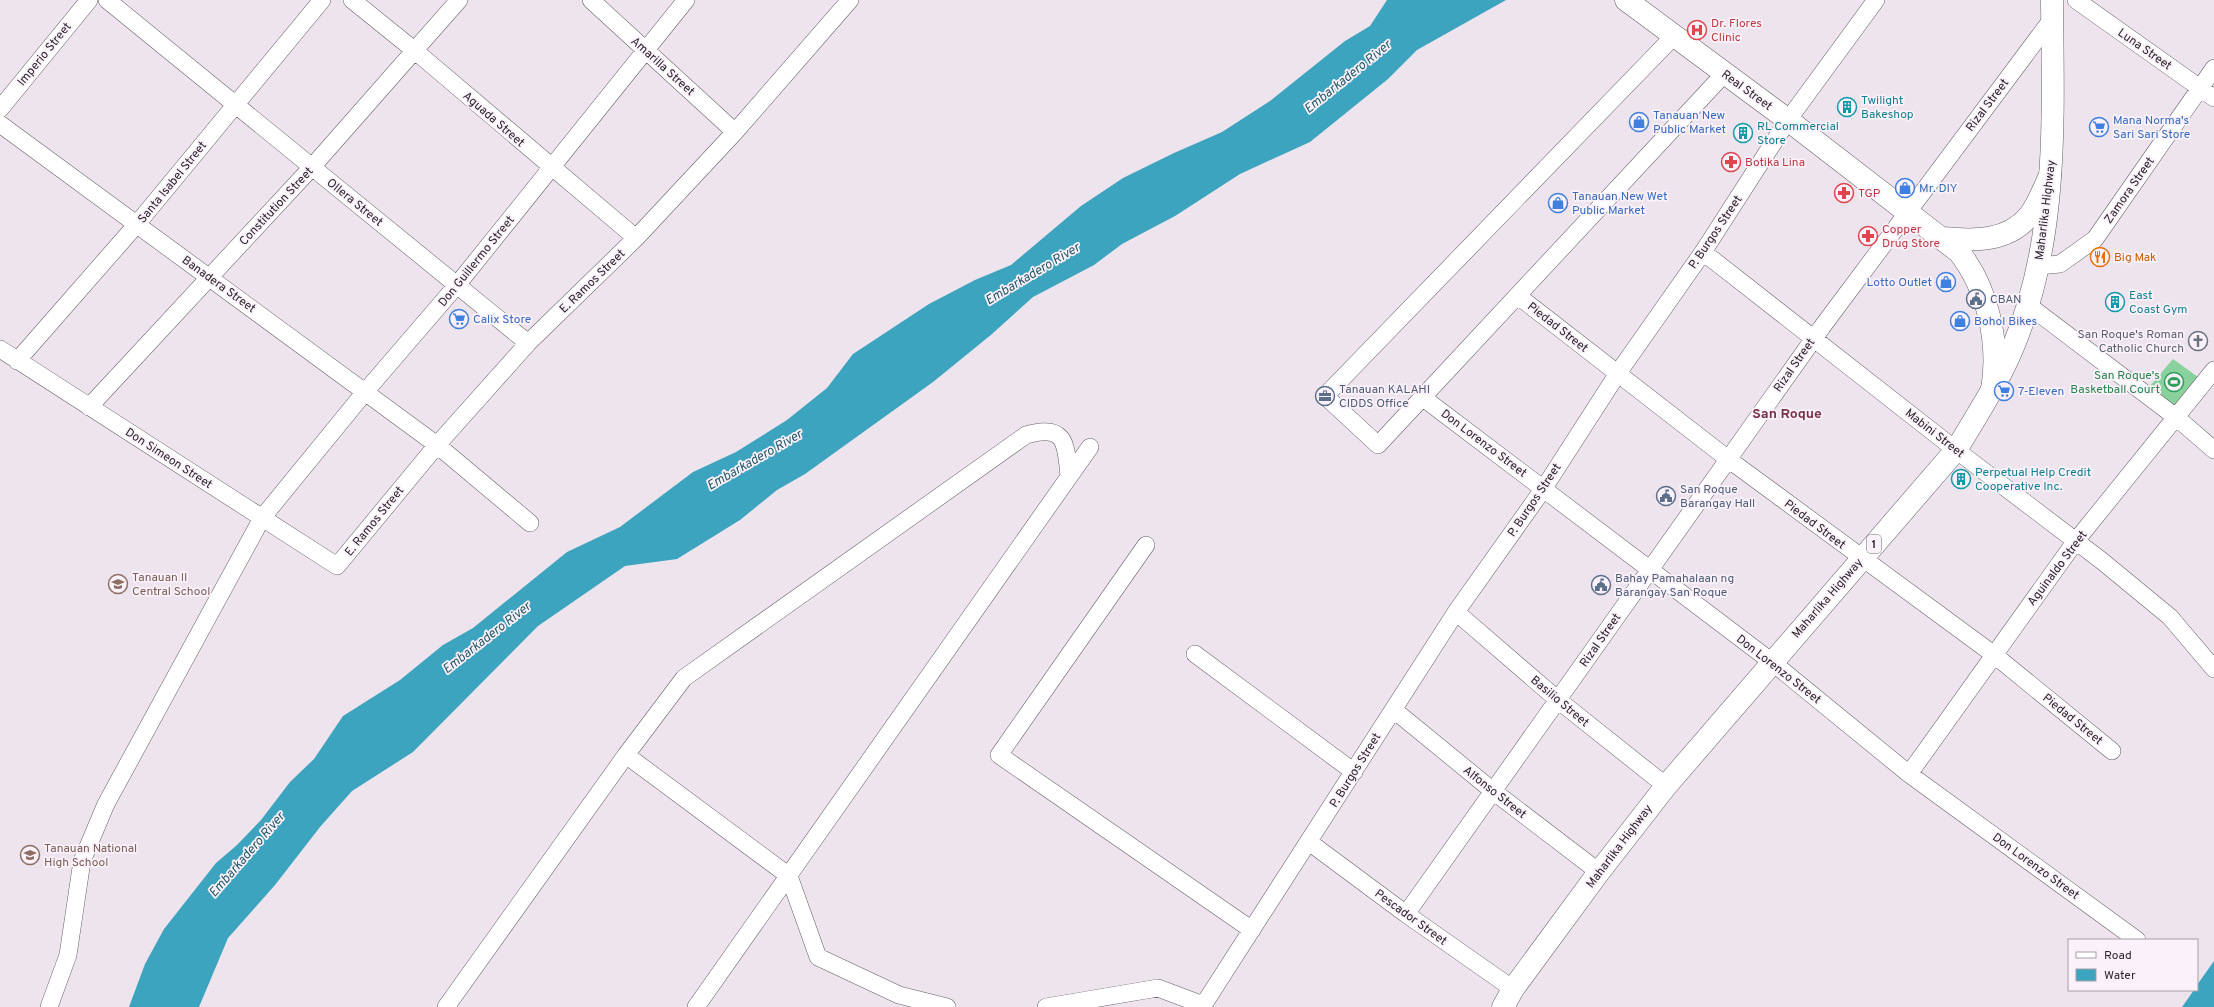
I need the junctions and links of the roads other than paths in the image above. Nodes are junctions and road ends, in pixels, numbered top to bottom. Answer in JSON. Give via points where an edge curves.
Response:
{"nodes":[{"id":1,"x":89,"y":0,"type":"edge"},
{"id":2,"x":107,"y":0,"type":"edge"},
{"id":3,"x":322,"y":0,"type":"edge"},
{"id":4,"x":352,"y":0,"type":"edge"},
{"id":5,"x":459,"y":0,"type":"edge"},
{"id":6,"x":590,"y":0,"type":"edge"},
{"id":7,"x":686,"y":0,"type":"edge"},
{"id":8,"x":850,"y":0,"type":"edge"},
{"id":9,"x":1626,"y":0,"type":"edge"},
{"id":10,"x":1876,"y":0,"type":"edge"},
{"id":11,"x":2076,"y":0,"type":"edge"},
{"id":12,"x":2052,"y":9,"type":"edge"},
{"id":13,"x":1675,"y":35,"type":"junction"},
{"id":14,"x":414,"y":50,"type":"junction"},
{"id":15,"x":647,"y":50,"type":"junction"},
{"id":16,"x":2214,"y":68,"type":"edge"},
{"id":17,"x":1724,"y":74,"type":"junction"},
{"id":18,"x":2200,"y":88,"type":"junction"},
{"id":19,"x":2214,"y":98,"type":"edge"},
{"id":20,"x":234,"y":105,"type":"junction"},
{"id":21,"x":0,"y":108,"type":"edge"},
{"id":22,"x":1788,"y":120,"type":"junction"},
{"id":23,"x":0,"y":124,"type":"edge"},
{"id":24,"x":735,"y":132,"type":"junction"},
{"id":25,"x":312,"y":167,"type":"junction"},
{"id":26,"x":552,"y":168,"type":"junction"},
{"id":27,"x":2052,"y":173,"type":"junction"},
{"id":28,"x":1907,"y":211,"type":"junction"},
{"id":29,"x":137,"y":224,"type":"junction"},
{"id":30,"x":636,"y":238,"type":"junction"},
{"id":31,"x":1943,"y":238,"type":"junction"},
{"id":32,"x":1703,"y":252,"type":"junction"},
{"id":33,"x":2038,"y":266,"type":"junction"},
{"id":34,"x":210,"y":277,"type":"junction"},
{"id":35,"x":457,"y":285,"type":"junction"},
{"id":36,"x":1518,"y":296,"type":"junction"},
{"id":37,"x":2028,"y":305,"type":"junction"},
{"id":38,"x":1814,"y":338,"type":"junction"},
{"id":39,"x":528,"y":343,"type":"junction"},
{"id":40,"x":0,"y":349,"type":"edge"},
{"id":41,"x":17,"y":361,"type":"junction"},
{"id":42,"x":2214,"y":370,"type":"edge"},
{"id":43,"x":1618,"y":373,"type":"junction"},
{"id":44,"x":1992,"y":390,"type":"junction"},
{"id":45,"x":365,"y":392,"type":"junction"},
{"id":46,"x":1422,"y":396,"type":"junction"},
{"id":47,"x":89,"y":407,"type":"junction"},
{"id":48,"x":2176,"y":418,"type":"junction"},
{"id":49,"x":437,"y":445,"type":"junction"},
{"id":50,"x":1090,"y":447,"type":"dead end"},
{"id":51,"x":1956,"y":450,"type":"junction"},
{"id":52,"x":2214,"y":450,"type":"edge"},
{"id":53,"x":1728,"y":459,"type":"junction"},
{"id":54,"x":1069,"y":477,"type":"junction"},
{"id":55,"x":1544,"y":488,"type":"junction"},
{"id":56,"x":262,"y":518,"type":"junction"},
{"id":57,"x":530,"y":523,"type":"dead end"},
{"id":58,"x":2075,"y":542,"type":"junction"},
{"id":59,"x":1146,"y":545,"type":"dead end"},
{"id":60,"x":1862,"y":558,"type":"junction"},
{"id":61,"x":337,"y":566,"type":"joint"},
{"id":62,"x":1650,"y":570,"type":"junction"},
{"id":63,"x":1456,"y":612,"type":"junction"},
{"id":64,"x":1195,"y":654,"type":"dead end"},
{"id":65,"x":1993,"y":654,"type":"junction"},
{"id":66,"x":1772,"y":662,"type":"junction"},
{"id":67,"x":2214,"y":669,"type":"edge"},
{"id":68,"x":1558,"y":700,"type":"junction"},
{"id":69,"x":1394,"y":710,"type":"junction"},
{"id":70,"x":2112,"y":751,"type":"dead end"},
{"id":71,"x":626,"y":755,"type":"junction"},
{"id":72,"x":1354,"y":772,"type":"junction"},
{"id":73,"x":1909,"y":774,"type":"junction"},
{"id":74,"x":1666,"y":786,"type":"junction"},
{"id":75,"x":1493,"y":791,"type":"junction"},
{"id":76,"x":1310,"y":842,"type":"junction"},
{"id":77,"x":1599,"y":872,"type":"junction"},
{"id":78,"x":788,"y":876,"type":"junction"},
{"id":79,"x":1406,"y":914,"type":"junction"},
{"id":80,"x":1252,"y":930,"type":"junction"},
{"id":81,"x":2136,"y":939,"type":"edge"},
{"id":82,"x":1508,"y":998,"type":"edge"},
{"id":83,"x":1203,"y":1006,"type":"edge"},
{"id":84,"x":48,"y":1007,"type":"edge"},
{"id":85,"x":446,"y":1007,"type":"edge"},
{"id":86,"x":696,"y":1007,"type":"edge"},
{"id":87,"x":946,"y":1007,"type":"edge"},
{"id":88,"x":1046,"y":1007,"type":"edge"}],
"edges":[{"from":1,"to":21,"type":"street","name":"Imperio Street"},
{"from":2,"to":20,"type":"street","name":"Ollera Street"},
{"from":3,"to":20,"type":"street","name":"Santa Isabel Street"},
{"from":4,"to":14,"type":"street","name":"Aguada Street"},
{"from":5,"to":14,"type":"street","name":"Constitution Street"},
{"from":6,"to":15,"type":"street","name":"Amarilla Street"},
{"from":7,"to":15,"type":"street","name":"Don Guillermo Street"},
{"from":8,"to":24,"type":"street","name":"E. Ramos Street"},
{"from":9,"to":13,"type":"main road","name":"Real Street"},
{"from":10,"to":22,"type":"street","name":"P. Burgos Street"},
{"from":11,"to":18,"type":"street","name":"Luna Street"},
{"from":12,"to":27,"type":"main road","name":"Maharlika Highway","number":"1"},
{"from":12,"to":28,"type":"street","name":"Rizal Street"},
{"from":13,"to":17,"type":"main road","name":"Real Street"},
{"from":13,"to":46,"type":"street","via":[[1325,396],[1378,445]]},
{"from":14,"to":25,"type":"street","name":"Constitution Street"},
{"from":14,"to":26,"type":"street","name":"Aguada Street"},
{"from":15,"to":24,"type":"street","name":"Amarilla Street"},
{"from":15,"to":26,"type":"street","name":"Don Guillermo Street"},
{"from":16,"to":18,"type":"street","name":"Zamora Street"},
{"from":17,"to":22,"type":"main road","name":"Real Street"},
{"from":17,"to":36,"type":"street"},
{"from":18,"to":19,"type":"street","name":"Luna Street"},
{"from":18,"to":33,"type":"street","name":"Zamora Street","via":[[2095,239],[2060,264]]},
{"from":20,"to":25,"type":"street","name":"Ollera Street"},
{"from":20,"to":29,"type":"street","name":"Santa Isabel Street"},
{"from":22,"to":28,"type":"main road","name":"Real Street"},
{"from":22,"to":32,"type":"street","name":"P. Burgos Street"},
{"from":23,"to":29,"type":"street","name":"Banadera Street"},
{"from":24,"to":30,"type":"street","name":"E. Ramos Street"},
{"from":25,"to":34,"type":"street","name":"Constitution Street"},
{"from":25,"to":35,"type":"street","name":"Ollera Street"},
{"from":26,"to":30,"type":"street","name":"Aguada Street"},
{"from":26,"to":35,"type":"street","name":"Don Guillermo Street"},
{"from":27,"to":31,"type":"main road","via":[[2029,216],[2010,230],[1990,238]]},
{"from":27,"to":33,"type":"main road","name":"Maharlika Highway","number":"1"},
{"from":28,"to":31,"type":"main road","name":"Real Street"},
{"from":28,"to":38,"type":"street","name":"Rizal Street"},
{"from":29,"to":34,"type":"street","name":"Banadera Street"},
{"from":29,"to":41,"type":"street","name":"Santa Isabel Street"},
{"from":30,"to":39,"type":"street","name":"E. Ramos Street"},
{"from":31,"to":44,"type":"main road","name":"Real Street","via":[[1959,252],[1979,284],[1987,310],[1994,355]]},
{"from":32,"to":38,"type":"street","name":"Mabini Street"},
{"from":32,"to":43,"type":"street","name":"P. Burgos Street"},
{"from":33,"to":37,"type":"main road","name":"Maharlika Highway","number":"1"},
{"from":34,"to":45,"type":"street","name":"Banadera Street"},
{"from":34,"to":47,"type":"street","name":"Constitution Street"},
{"from":35,"to":39,"type":"street","name":"Ollera Street"},
{"from":35,"to":45,"type":"street","name":"Don Guillermo Street"},
{"from":36,"to":43,"type":"street","name":"Piedad Street"},
{"from":36,"to":46,"type":"street"},
{"from":37,"to":44,"type":"main road","name":"Maharlika Highway","number":"1","via":[[2014,347]]},
{"from":37,"to":48,"type":"street"},
{"from":38,"to":51,"type":"street","name":"Mabini Street"},
{"from":38,"to":53,"type":"street","name":"Rizal Street"},
{"from":39,"to":49,"type":"street","name":"E. Ramos Street"},
{"from":40,"to":41,"type":"street","name":"Don Simeon Street"},
{"from":41,"to":47,"type":"street","name":"Don Simeon Street"},
{"from":42,"to":48,"type":"street","name":"Aguinaldo Street"},
{"from":43,"to":53,"type":"street","name":"Piedad Street"},
{"from":43,"to":55,"type":"street","name":"P. Burgos Street"},
{"from":44,"to":51,"type":"main road","name":"Maharlika Highway","number":"1"},
{"from":45,"to":49,"type":"street","name":"Banadera Street"},
{"from":45,"to":56,"type":"street","name":"Don Guillermo Street"},
{"from":46,"to":55,"type":"street","name":"Don Lorenzo Street"},
{"from":47,"to":56,"type":"street","name":"Don Simeon Street"},
{"from":48,"to":52,"type":"street"},
{"from":48,"to":58,"type":"street","name":"Aguinaldo Street"},
{"from":49,"to":57,"type":"street","name":"Banadera Street"},
{"from":49,"to":61,"type":"street","name":"E. Ramos Street"},
{"from":50,"to":54,"type":"street"},
{"from":51,"to":58,"type":"street","name":"Mabini Street"},
{"from":51,"to":60,"type":"main road","name":"Maharlika Highway","number":"1"},
{"from":53,"to":60,"type":"street","name":"Piedad Street"},
{"from":53,"to":62,"type":"street","name":"Rizal Street"},
{"from":54,"to":71,"type":"street","via":[[1066,445],[1058,435],[1042,430],[1026,435],[684,678]]},
{"from":54,"to":78,"type":"street"},
{"from":55,"to":62,"type":"street","name":"Don Lorenzo Street"},
{"from":55,"to":63,"type":"street","name":"P. Burgos Street"},
{"from":56,"to":61,"type":"street","name":"Don Simeon Street"},
{"from":56,"to":84,"type":"street","name":"Don Guillermo Street","via":[[106,804],[82,861],[68,955]]},
{"from":58,"to":65,"type":"street","name":"Aguinaldo Street"},
{"from":58,"to":67,"type":"street","name":"Mabini Street","via":[[2170,617]]},
{"from":59,"to":80,"type":"street","via":[[999,755]]},
{"from":60,"to":65,"type":"street","name":"Piedad Street"},
{"from":60,"to":66,"type":"main road","name":"Maharlika Highway","number":"1"},
{"from":62,"to":66,"type":"street","name":"Don Lorenzo Street"},
{"from":62,"to":68,"type":"street","name":"Rizal Street"},
{"from":63,"to":68,"type":"street","name":"Basilio Street"},
{"from":63,"to":69,"type":"street","name":"P. Burgos Street"},
{"from":64,"to":72,"type":"street"},
{"from":65,"to":70,"type":"street","name":"Piedad Street"},
{"from":65,"to":73,"type":"street","name":"Aguinaldo Street"},
{"from":66,"to":73,"type":"street","name":"Don Lorenzo Street"},
{"from":66,"to":74,"type":"main road","name":"Maharlika Highway","number":"1"},
{"from":68,"to":74,"type":"street","name":"Basilio Street"},
{"from":68,"to":75,"type":"street","name":"Rizal Street"},
{"from":69,"to":72,"type":"street","name":"P. Burgos Street"},
{"from":69,"to":75,"type":"street","name":"Alfonso Street"},
{"from":71,"to":78,"type":"street"},
{"from":71,"to":85,"type":"street"},
{"from":72,"to":76,"type":"street","name":"P. Burgos Street"},
{"from":73,"to":81,"type":"street","name":"Don Lorenzo Street"},
{"from":74,"to":77,"type":"main road","name":"Maharlika Highway","number":"1"},
{"from":75,"to":77,"type":"street","name":"Alfonso Street"},
{"from":75,"to":79,"type":"street","name":"Rizal Street"},
{"from":76,"to":79,"type":"street","name":"Pescador Street"},
{"from":76,"to":80,"type":"street","name":"P. Burgos Street"},
{"from":77,"to":82,"type":"main road","name":"Maharlika Highway","number":"1"},
{"from":78,"to":86,"type":"street"},
{"from":78,"to":87,"type":"street","via":[[818,957],[899,995]]},
{"from":79,"to":82,"type":"street","name":"Pescador Street"},
{"from":80,"to":83,"type":"street","name":"P. Burgos Street"},
{"from":83,"to":88,"type":"street","via":[[1158,988]]}]}
